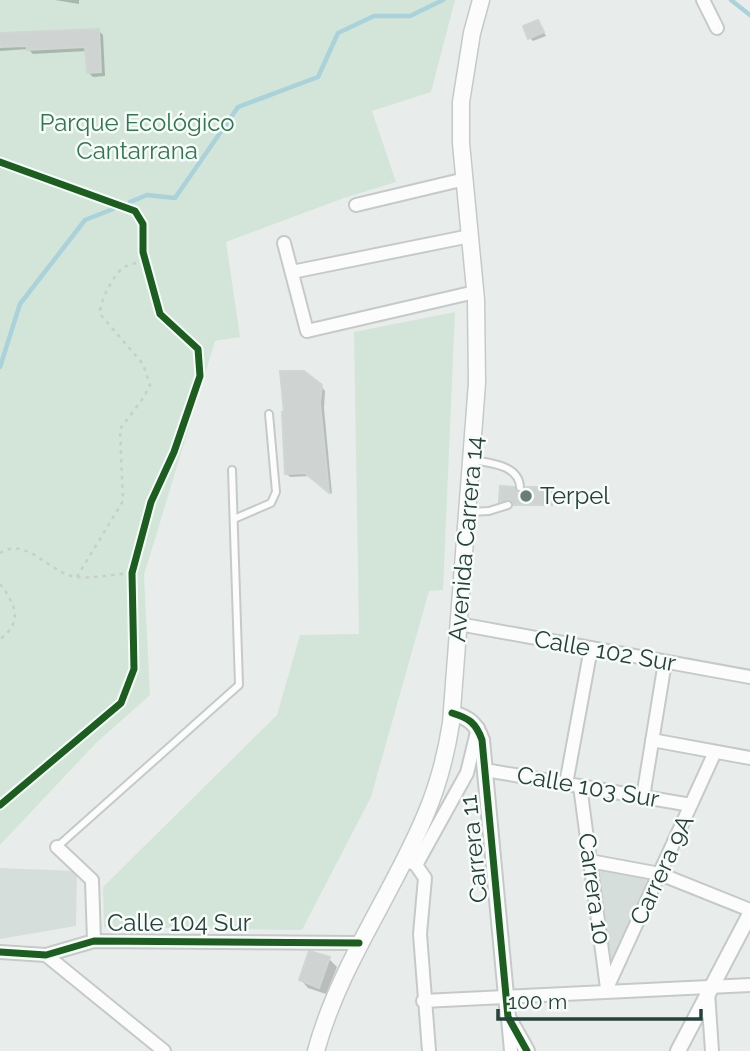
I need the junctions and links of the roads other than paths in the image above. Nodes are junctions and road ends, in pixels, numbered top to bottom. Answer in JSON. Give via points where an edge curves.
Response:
{"nodes":[{"id":1,"x":481,"y":0,"type":"edge"},
{"id":2,"x":703,"y":0,"type":"edge"},
{"id":3,"x":717,"y":28,"type":"dead end"},
{"id":4,"x":465,"y":180,"type":"junction"},
{"id":5,"x":356,"y":205,"type":"dead end"},
{"id":6,"x":470,"y":236,"type":"junction"},
{"id":7,"x":284,"y":243,"type":"dead end"},
{"id":8,"x":292,"y":272,"type":"junction"},
{"id":9,"x":475,"y":292,"type":"junction"},
{"id":10,"x":270,"y":414,"type":"dead end"},
{"id":11,"x":473,"y":460,"type":"junction"},
{"id":12,"x":232,"y":470,"type":"dead end"},
{"id":13,"x":520,"y":487,"type":"dead end"},
{"id":14,"x":508,"y":505,"type":"dead end"},
{"id":15,"x":469,"y":512,"type":"junction"},
{"id":16,"x":234,"y":519,"type":"junction"},
{"id":17,"x":459,"y":624,"type":"junction"},
{"id":18,"x":591,"y":648,"type":"junction"},
{"id":19,"x":665,"y":662,"type":"junction"},
{"id":20,"x":750,"y":677,"type":"edge"},
{"id":21,"x":452,"y":713,"type":"junction"},
{"id":22,"x":478,"y":728,"type":"junction"},
{"id":23,"x":652,"y":740,"type":"junction"},
{"id":24,"x":715,"y":752,"type":"junction"},
{"id":25,"x":750,"y":758,"type":"edge"},
{"id":26,"x":485,"y":769,"type":"junction"},
{"id":27,"x":566,"y":783,"type":"junction"},
{"id":28,"x":580,"y":786,"type":"junction"},
{"id":29,"x":643,"y":797,"type":"junction"},
{"id":30,"x":691,"y":805,"type":"junction"},
{"id":31,"x":57,"y":847,"type":"joint"},
{"id":32,"x":590,"y":861,"type":"junction"},
{"id":33,"x":410,"y":862,"type":"junction"},
{"id":34,"x":660,"y":874,"type":"junction"},
{"id":35,"x":750,"y":912,"type":"edge"},
{"id":36,"x":94,"y":942,"type":"junction"},
{"id":37,"x":359,"y":943,"type":"junction"},
{"id":38,"x":0,"y":952,"type":"edge"},
{"id":39,"x":46,"y":956,"type":"junction"},
{"id":40,"x":750,"y":985,"type":"edge"},
{"id":41,"x":710,"y":989,"type":"junction"},
{"id":42,"x":607,"y":990,"type":"junction"},
{"id":43,"x":507,"y":996,"type":"junction"},
{"id":44,"x":423,"y":1001,"type":"junction"},
{"id":45,"x":508,"y":1017,"type":"junction"},
{"id":46,"x":164,"y":1051,"type":"edge"},
{"id":47,"x":316,"y":1051,"type":"edge"},
{"id":48,"x":429,"y":1051,"type":"edge"},
{"id":49,"x":511,"y":1051,"type":"edge"},
{"id":50,"x":527,"y":1051,"type":"edge"},
{"id":51,"x":678,"y":1051,"type":"edge"},
{"id":52,"x":712,"y":1051,"type":"edge"}],
"edges":[{"from":1,"to":4,"type":"main road","name":"Avenida Carrera 14","via":[[461,102]]},
{"from":2,"to":3,"type":"street"},
{"from":4,"to":5,"type":"street"},
{"from":4,"to":6,"type":"main road","name":"Avenida Carrera 14"},
{"from":6,"to":8,"type":"street"},
{"from":6,"to":9,"type":"main road","name":"Avenida Carrera 14"},
{"from":7,"to":8,"type":"street"},
{"from":8,"to":9,"type":"street","via":[[307,331]]},
{"from":9,"to":11,"type":"main road","name":"Avenida Carrera 14","via":[[478,383]]},
{"from":10,"to":16,"type":"lane","via":[[276,492],[271,503]]},
{"from":11,"to":13,"type":"lane","via":[[513,471]]},
{"from":11,"to":15,"type":"main road","name":"Avenida Carrera 14"},
{"from":12,"to":16,"type":"lane"},
{"from":14,"to":15,"type":"lane"},
{"from":15,"to":17,"type":"main road","name":"Avenida Carrera 14"},
{"from":16,"to":31,"type":"lane","via":[[239,685]]},
{"from":17,"to":18,"type":"street","name":"Calle 102 Sur"},
{"from":17,"to":21,"type":"main road","name":"Avenida Carrera 14"},
{"from":18,"to":19,"type":"street","name":"Calle 102 Sur"},
{"from":18,"to":27,"type":"street"},
{"from":19,"to":20,"type":"street","name":"Calle 102 Sur"},
{"from":19,"to":23,"type":"street"},
{"from":21,"to":22,"type":"street"},
{"from":21,"to":33,"type":"main road","name":"Avenida Carrera 14","via":[[438,783]]},
{"from":22,"to":26,"type":"street","name":"Carrera 11"},
{"from":22,"to":33,"type":"street","via":[[467,773]]},
{"from":23,"to":24,"type":"street"},
{"from":23,"to":29,"type":"street"},
{"from":24,"to":25,"type":"street"},
{"from":24,"to":30,"type":"street","name":"Carrera 9A"},
{"from":26,"to":27,"type":"street","name":"Calle 103 Sur"},
{"from":26,"to":43,"type":"street","name":"Carrera 11"},
{"from":27,"to":28,"type":"street","name":"Calle 103 Sur"},
{"from":28,"to":29,"type":"street","name":"Calle 103 Sur"},
{"from":28,"to":32,"type":"street","name":"Carrera 10"},
{"from":29,"to":30,"type":"street","name":"Calle 103 Sur"},
{"from":30,"to":34,"type":"street","name":"Carrera 9A"},
{"from":31,"to":36,"type":"street","via":[[92,880]]},
{"from":32,"to":34,"type":"street"},
{"from":32,"to":42,"type":"street","name":"Carrera 10"},
{"from":33,"to":37,"type":"main road","name":"Avenida Carrera 14"},
{"from":33,"to":44,"type":"street","via":[[422,871],[425,887],[420,934]]},
{"from":34,"to":35,"type":"street"},
{"from":34,"to":42,"type":"street","name":"Carrera 9A"},
{"from":35,"to":41,"type":"street"},
{"from":36,"to":37,"type":"street","name":"Calle 104 Sur"},
{"from":36,"to":39,"type":"street","name":"Calle 104 Sur"},
{"from":37,"to":47,"type":"main road","name":"Avenida Carrera 14","via":[[330,1005]]},
{"from":38,"to":39,"type":"street","name":"Calle 104 Sur"},
{"from":39,"to":46,"type":"street"},
{"from":40,"to":41,"type":"street"},
{"from":41,"to":42,"type":"street"},
{"from":41,"to":51,"type":"street"},
{"from":41,"to":52,"type":"street"},
{"from":42,"to":43,"type":"street"},
{"from":43,"to":44,"type":"street"},
{"from":43,"to":45,"type":"street","name":"Carrera 11"},
{"from":44,"to":48,"type":"street"},
{"from":45,"to":49,"type":"street"},
{"from":45,"to":50,"type":"street"}]}
